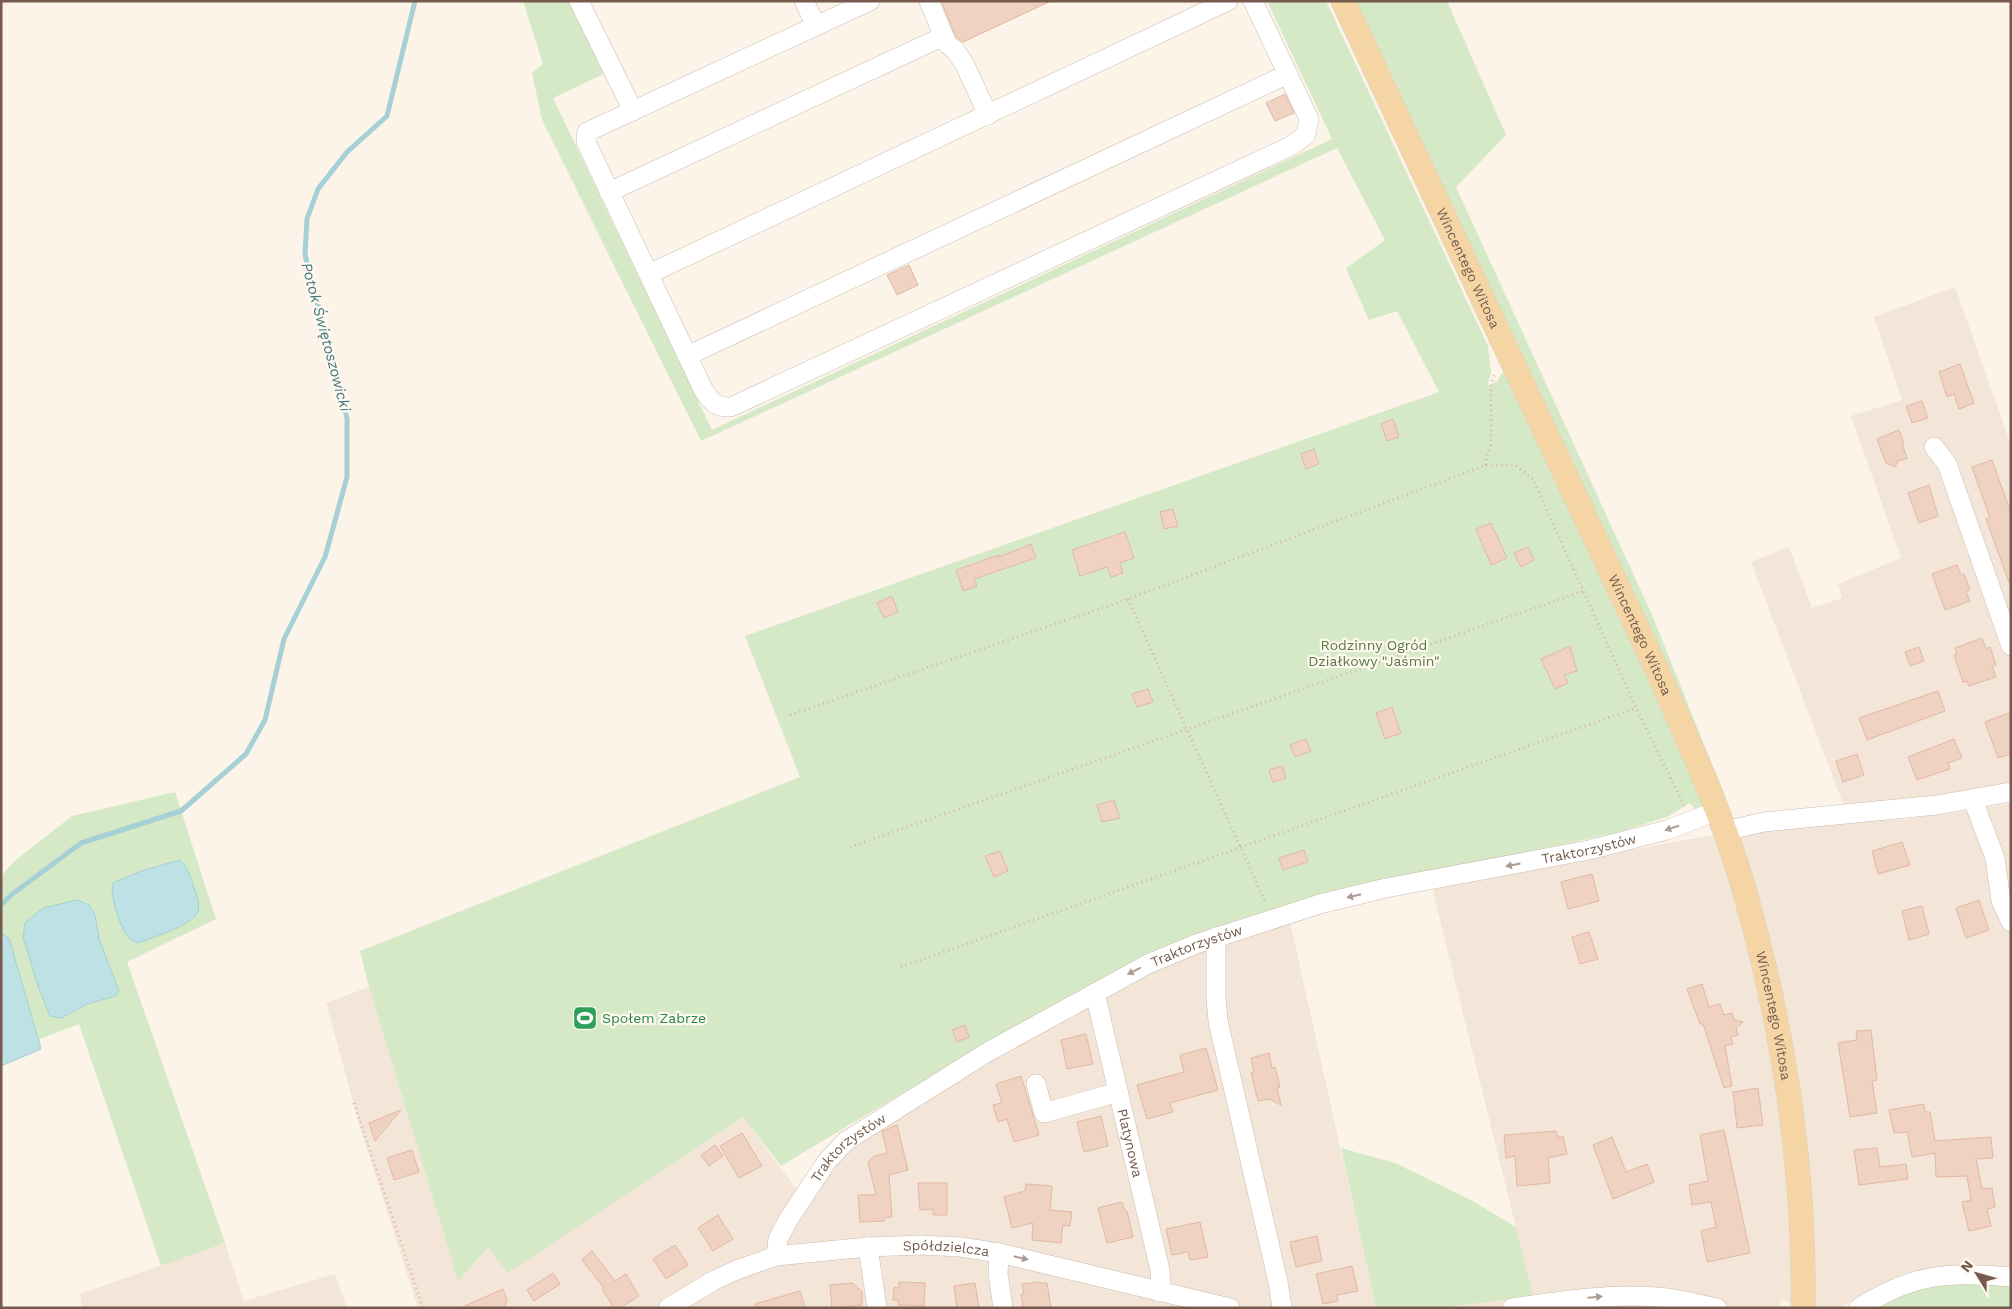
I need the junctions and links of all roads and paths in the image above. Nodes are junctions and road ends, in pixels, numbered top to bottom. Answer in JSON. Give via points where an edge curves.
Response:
{"nodes":[{"id":1,"x":579,"y":1,"type":"edge"},
{"id":2,"x":804,"y":1,"type":"edge"},
{"id":3,"x":870,"y":1,"type":"edge"},
{"id":4,"x":929,"y":1,"type":"edge"},
{"id":5,"x":1228,"y":1,"type":"edge"},
{"id":6,"x":1254,"y":1,"type":"edge"},
{"id":7,"x":1342,"y":1,"type":"edge"},
{"id":8,"x":816,"y":26,"type":"junction"},
{"id":9,"x":944,"y":36,"type":"junction"},
{"id":10,"x":1288,"y":74,"type":"junction"},
{"id":11,"x":633,"y":111,"type":"junction"},
{"id":12,"x":988,"y":115,"type":"junction"},
{"id":13,"x":609,"y":192,"type":"junction"},
{"id":14,"x":648,"y":274,"type":"junction"},
{"id":15,"x":1507,"y":350,"type":"junction"},
{"id":16,"x":687,"y":356,"type":"junction"},
{"id":17,"x":1934,"y":447,"type":"dead end"},
{"id":18,"x":1486,"y":465,"type":"junction"},
{"id":19,"x":1583,"y":591,"type":"junction"},
{"id":20,"x":1128,"y":599,"type":"junction"},
{"id":21,"x":2011,"y":646,"type":"edge"},
{"id":22,"x":1636,"y":708,"type":"junction"},
{"id":23,"x":790,"y":715,"type":"dead end"},
{"id":24,"x":1187,"y":729,"type":"junction"},
{"id":25,"x":2011,"y":792,"type":"edge"},
{"id":26,"x":1973,"y":800,"type":"junction"},
{"id":27,"x":1720,"y":821,"type":"junction"},
{"id":28,"x":1691,"y":822,"type":"junction"},
{"id":29,"x":850,"y":847,"type":"dead end"},
{"id":30,"x":1242,"y":848,"type":"junction"},
{"id":31,"x":1272,"y":919,"type":"junction"},
{"id":32,"x":2011,"y":922,"type":"edge"},
{"id":33,"x":1216,"y":938,"type":"junction"},
{"id":34,"x":901,"y":967,"type":"dead end"},
{"id":35,"x":1094,"y":993,"type":"junction"},
{"id":36,"x":1036,"y":1084,"type":"dead end"},
{"id":37,"x":1118,"y":1092,"type":"junction"},
{"id":38,"x":354,"y":1103,"type":"dead end"},
{"id":39,"x":868,"y":1247,"type":"junction"},
{"id":40,"x":999,"y":1253,"type":"junction"},
{"id":41,"x":776,"y":1256,"type":"junction"},
{"id":42,"x":2011,"y":1277,"type":"edge"},
{"id":43,"x":1159,"y":1292,"type":"junction"},
{"id":44,"x":423,"y":1308,"type":"edge"},
{"id":45,"x":668,"y":1308,"type":"edge"},
{"id":46,"x":877,"y":1308,"type":"edge"},
{"id":47,"x":1003,"y":1308,"type":"edge"},
{"id":48,"x":1230,"y":1308,"type":"edge"},
{"id":49,"x":1282,"y":1308,"type":"edge"},
{"id":50,"x":1512,"y":1308,"type":"edge"},
{"id":51,"x":1717,"y":1308,"type":"edge"},
{"id":52,"x":1802,"y":1308,"type":"edge"},
{"id":53,"x":1859,"y":1308,"type":"edge"}],
"edges":[{"from":1,"to":11,"type":"street"},
{"from":2,"to":8,"type":"street"},
{"from":3,"to":8,"type":"street"},
{"from":4,"to":9,"type":"street"},
{"from":5,"to":12,"type":"street"},
{"from":6,"to":10,"type":"street"},
{"from":7,"to":15,"type":"main road","name":"Wincentego Witosa"},
{"from":8,"to":11,"type":"street"},
{"from":9,"to":12,"type":"street","via":[[965,65]]},
{"from":9,"to":13,"type":"street"},
{"from":10,"to":16,"type":"street"},
{"from":10,"to":16,"type":"street","via":[[1308,119],[1306,135],[1291,146],[731,407],[720,408],[712,402]]},
{"from":11,"to":13,"type":"street","via":[[587,132],[586,142]]},
{"from":12,"to":14,"type":"street"},
{"from":13,"to":14,"type":"street"},
{"from":14,"to":16,"type":"street"},
{"from":15,"to":18,"type":"path","via":[[1498,363],[1491,384],[1491,444]]},
{"from":15,"to":27,"type":"main road","name":"Wincentego Witosa","via":[[1656,668]]},
{"from":17,"to":21,"type":"street","via":[[1947,464]]},
{"from":18,"to":19,"type":"path","via":[[1515,465],[1533,479]]},
{"from":18,"to":20,"type":"path"},
{"from":19,"to":22,"type":"path"},
{"from":19,"to":24,"type":"path"},
{"from":20,"to":23,"type":"path"},
{"from":20,"to":24,"type":"path"},
{"from":22,"to":28,"type":"path"},
{"from":22,"to":30,"type":"path"},
{"from":24,"to":29,"type":"path"},
{"from":24,"to":30,"type":"path"},
{"from":25,"to":26,"type":"street","name":"Traktorzystów"},
{"from":26,"to":27,"type":"street","name":"Traktorzystów","via":[[1764,822]]},
{"from":26,"to":32,"type":"street","via":[[1994,858],[2001,901]]},
{"from":27,"to":28,"type":"street","name":"Traktorzystów"},
{"from":27,"to":52,"type":"main road","name":"Wincentego Witosa","via":[[1744,888],[1786,1077],[1802,1211]]},
{"from":28,"to":31,"type":"street","name":"Traktorzystów","one_way":true,"via":[[1589,850],[1355,895]]},
{"from":30,"to":31,"type":"path"},
{"from":30,"to":34,"type":"path"},
{"from":31,"to":33,"type":"street","name":"Traktorzystów"},
{"from":33,"to":35,"type":"street","name":"Traktorzystów","one_way":true,"via":[[1148,964]]},
{"from":33,"to":49,"type":"street","via":[[1218,1020]]},
{"from":35,"to":37,"type":"street","name":"Platynowa"},
{"from":35,"to":41,"type":"street","name":"Traktorzystów","via":[[986,1053],[846,1141],[827,1161],[782,1229]]},
{"from":36,"to":37,"type":"street","via":[[1044,1113]]},
{"from":37,"to":43,"type":"street","name":"Platynowa","via":[[1160,1270]]},
{"from":38,"to":44,"type":"path"},
{"from":39,"to":40,"type":"street","name":"Spółdzielcza","via":[[939,1245]]},
{"from":39,"to":41,"type":"street","name":"Spółdzielcza"},
{"from":39,"to":46,"type":"street"},
{"from":40,"to":43,"type":"street","name":"Spółdzielcza","one_way":true},
{"from":40,"to":47,"type":"street","via":[[998,1274]]},
{"from":41,"to":45,"type":"street","name":"Spółdzielcza","via":[[727,1274]]},
{"from":42,"to":53,"type":"street","via":[[1962,1274],[1927,1278],[1893,1288]]},
{"from":43,"to":48,"type":"street","name":"Spółdzielcza"},
{"from":50,"to":51,"type":"street","one_way":true,"via":[[1626,1296],[1659,1297]]}]}
